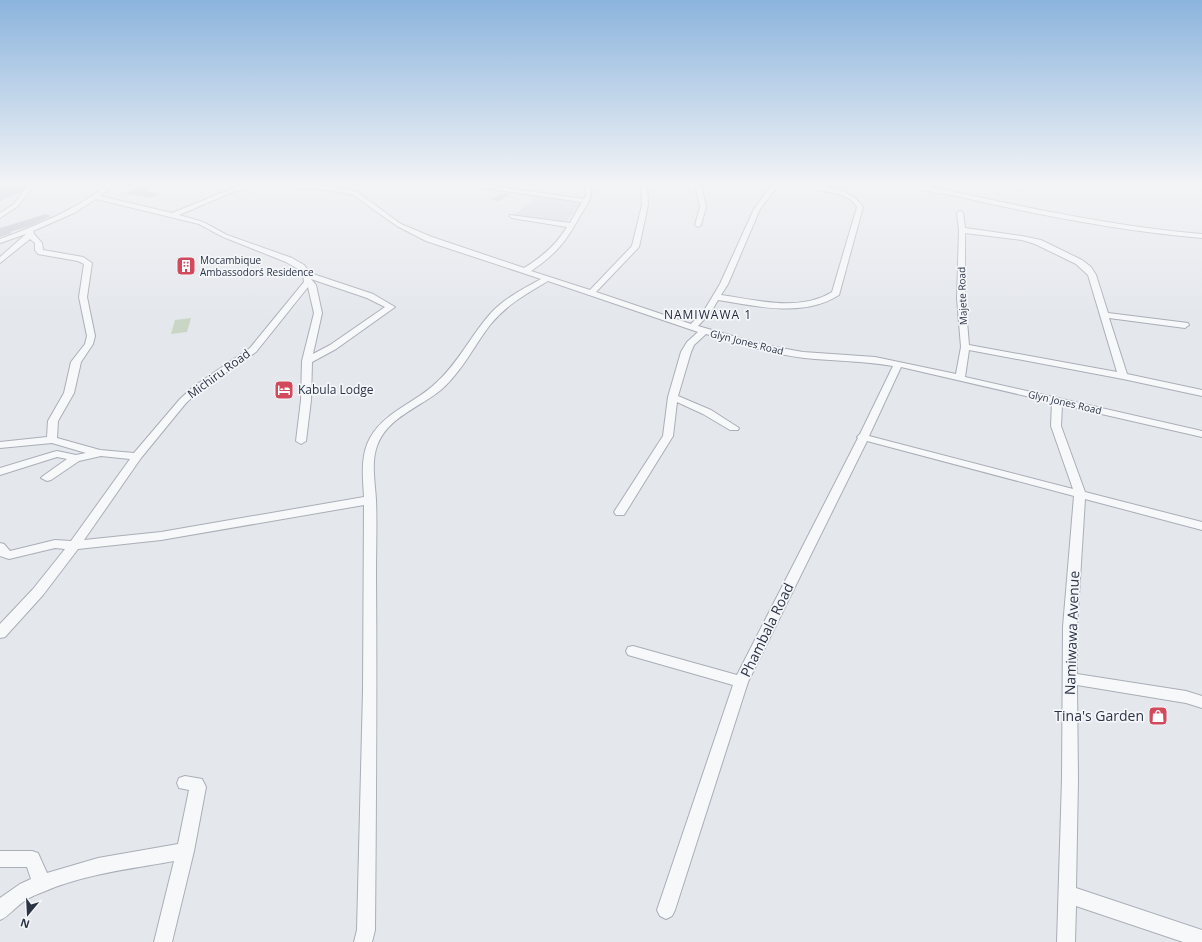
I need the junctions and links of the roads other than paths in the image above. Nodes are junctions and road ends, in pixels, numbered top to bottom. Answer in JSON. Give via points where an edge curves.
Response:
{"nodes":[{"id":1,"x":38,"y":229,"type":"edge"},
{"id":2,"x":212,"y":229,"type":"edge"},
{"id":3,"x":407,"y":229,"type":"edge"},
{"id":4,"x":570,"y":229,"type":"edge"},
{"id":5,"x":639,"y":229,"type":"edge"},
{"id":6,"x":749,"y":229,"type":"edge"},
{"id":7,"x":854,"y":229,"type":"edge"},
{"id":8,"x":1131,"y":229,"type":"edge"},
{"id":9,"x":962,"y":230,"type":"joint"},
{"id":10,"x":30,"y":233,"type":"junction"},
{"id":11,"x":1202,"y":236,"type":"edge"},
{"id":12,"x":0,"y":241,"type":"edge"},
{"id":13,"x":0,"y":261,"type":"edge"},
{"id":14,"x":525,"y":270,"type":"junction"},
{"id":15,"x":548,"y":278,"type":"junction"},
{"id":16,"x":308,"y":279,"type":"junction"},
{"id":17,"x":591,"y":293,"type":"junction"},
{"id":18,"x":716,"y":297,"type":"junction"},
{"id":19,"x":1105,"y":315,"type":"junction"},
{"id":20,"x":1185,"y":325,"type":"dead end"},
{"id":21,"x":693,"y":327,"type":"junction"},
{"id":22,"x":704,"y":331,"type":"junction"},
{"id":23,"x":965,"y":347,"type":"junction"},
{"id":24,"x":307,"y":361,"type":"junction"},
{"id":25,"x":898,"y":364,"type":"junction"},
{"id":26,"x":1123,"y":376,"type":"junction"},
{"id":27,"x":960,"y":378,"type":"junction"},
{"id":28,"x":1202,"y":393,"type":"edge"},
{"id":29,"x":673,"y":397,"type":"junction"},
{"id":30,"x":1057,"y":400,"type":"junction"},
{"id":31,"x":734,"y":428,"type":"dead end"},
{"id":32,"x":1202,"y":434,"type":"edge"},
{"id":33,"x":862,"y":437,"type":"junction"},
{"id":34,"x":52,"y":440,"type":"junction"},
{"id":35,"x":301,"y":441,"type":"dead end"},
{"id":36,"x":0,"y":445,"type":"edge"},
{"id":37,"x":101,"y":453,"type":"junction"},
{"id":38,"x":137,"y":456,"type":"junction"},
{"id":39,"x":76,"y":458,"type":"junction"},
{"id":40,"x":0,"y":472,"type":"edge"},
{"id":41,"x":47,"y":478,"type":"dead end"},
{"id":42,"x":1080,"y":493,"type":"junction"},
{"id":43,"x":370,"y":500,"type":"junction"},
{"id":44,"x":620,"y":512,"type":"dead end"},
{"id":45,"x":1202,"y":526,"type":"edge"},
{"id":46,"x":74,"y":545,"type":"junction"},
{"id":47,"x":0,"y":547,"type":"edge"},
{"id":48,"x":0,"y":633,"type":"edge"},
{"id":49,"x":633,"y":651,"type":"dead end"},
{"id":50,"x":1069,"y":678,"type":"junction"},
{"id":51,"x":741,"y":682,"type":"junction"},
{"id":52,"x":1202,"y":702,"type":"edge"},
{"id":53,"x":185,"y":783,"type":"dead end"},
{"id":54,"x":185,"y":851,"type":"junction"},
{"id":55,"x":0,"y":859,"type":"edge"},
{"id":56,"x":42,"y":883,"type":"junction"},
{"id":57,"x":1067,"y":894,"type":"junction"},
{"id":58,"x":666,"y":910,"type":"dead end"},
{"id":59,"x":0,"y":911,"type":"edge"},
{"id":60,"x":1202,"y":938,"type":"edge"},
{"id":61,"x":163,"y":942,"type":"edge"},
{"id":62,"x":363,"y":942,"type":"edge"},
{"id":63,"x":1066,"y":942,"type":"edge"}],
"edges":[{"from":1,"to":10,"type":"street"},
{"from":2,"to":16,"type":"street","via":[[289,260],[301,267]]},
{"from":3,"to":14,"type":"street","name":"Glyn Jones Road","via":[[444,245]]},
{"from":4,"to":14,"type":"street","via":[[554,250]]},
{"from":5,"to":17,"type":"street","via":[[635,247]]},
{"from":6,"to":18,"type":"street"},
{"from":7,"to":18,"type":"street","via":[[836,293],[830,298],[789,306]]},
{"from":8,"to":11,"type":"street"},
{"from":9,"to":19,"type":"street","via":[[1038,242],[1079,262],[1092,276]]},
{"from":9,"to":23,"type":"street","name":"Majete Road","via":[[961,298]]},
{"from":10,"to":12,"type":"street"},
{"from":10,"to":13,"type":"street"},
{"from":10,"to":34,"type":"street","via":[[38,241],[41,252],[88,262],[83,298],[92,336],[76,362],[69,393],[53,421]]},
{"from":14,"to":15,"type":"street","name":"Glyn Jones Road"},
{"from":15,"to":17,"type":"street","name":"Glyn Jones Road"},
{"from":15,"to":43,"type":"street","via":[[506,304],[484,327],[446,380],[395,417],[377,435],[369,458]]},
{"from":16,"to":24,"type":"street","via":[[312,285],[318,314]]},
{"from":16,"to":24,"type":"street","via":[[370,296],[391,307],[333,347]]},
{"from":16,"to":38,"type":"street","name":"Michiru Road","via":[[253,350],[190,394]]},
{"from":17,"to":21,"type":"street","name":"Glyn Jones Road"},
{"from":18,"to":21,"type":"street"},
{"from":19,"to":20,"type":"street"},
{"from":19,"to":26,"type":"street"},
{"from":21,"to":22,"type":"street","name":"Glyn Jones Road"},
{"from":22,"to":25,"type":"street","name":"Glyn Jones Road","via":[[803,355]]},
{"from":22,"to":29,"type":"street","via":[[688,348]]},
{"from":23,"to":26,"type":"street"},
{"from":23,"to":27,"type":"street","name":"Majete Road"},
{"from":24,"to":35,"type":"street"},
{"from":25,"to":27,"type":"street","name":"Glyn Jones Road"},
{"from":25,"to":33,"type":"street","name":"Phambala Road"},
{"from":26,"to":28,"type":"street"},
{"from":27,"to":30,"type":"street","name":"Glyn Jones Road"},
{"from":29,"to":31,"type":"street","via":[[707,412]]},
{"from":29,"to":44,"type":"street","via":[[668,436]]},
{"from":30,"to":32,"type":"street","name":"Glyn Jones Road"},
{"from":30,"to":42,"type":"street","name":"Namiwawa Avenue","via":[[1056,426]]},
{"from":33,"to":42,"type":"street"},
{"from":33,"to":51,"type":"street","name":"Phambala Road"},
{"from":34,"to":36,"type":"street"},
{"from":34,"to":37,"type":"street"},
{"from":37,"to":38,"type":"street"},
{"from":37,"to":39,"type":"street"},
{"from":38,"to":46,"type":"street","name":"Michiru Road"},
{"from":39,"to":40,"type":"street","via":[[57,454]]},
{"from":39,"to":41,"type":"street"},
{"from":42,"to":45,"type":"street"},
{"from":42,"to":50,"type":"street","name":"Namiwawa Avenue","via":[[1070,627]]},
{"from":43,"to":46,"type":"street","via":[[198,530]]},
{"from":43,"to":62,"type":"street","via":[[367,922]]},
{"from":46,"to":47,"type":"street","via":[[55,544],[9,555]]},
{"from":46,"to":48,"type":"street","name":"Michiru Road","via":[[38,592]]},
{"from":49,"to":51,"type":"street"},
{"from":50,"to":52,"type":"street","via":[[1179,695]]},
{"from":50,"to":57,"type":"street","name":"Namiwawa Avenue"},
{"from":51,"to":58,"type":"street","name":"Phambala Road"},
{"from":53,"to":54,"type":"street","via":[[196,784],[198,787]]},
{"from":54,"to":56,"type":"street","via":[[98,866]]},
{"from":54,"to":61,"type":"street"},
{"from":55,"to":56,"type":"street","via":[[32,859]]},
{"from":56,"to":59,"type":"street","via":[[26,890]]},
{"from":57,"to":60,"type":"street"},
{"from":57,"to":63,"type":"street","name":"Namiwawa Avenue"}]}
